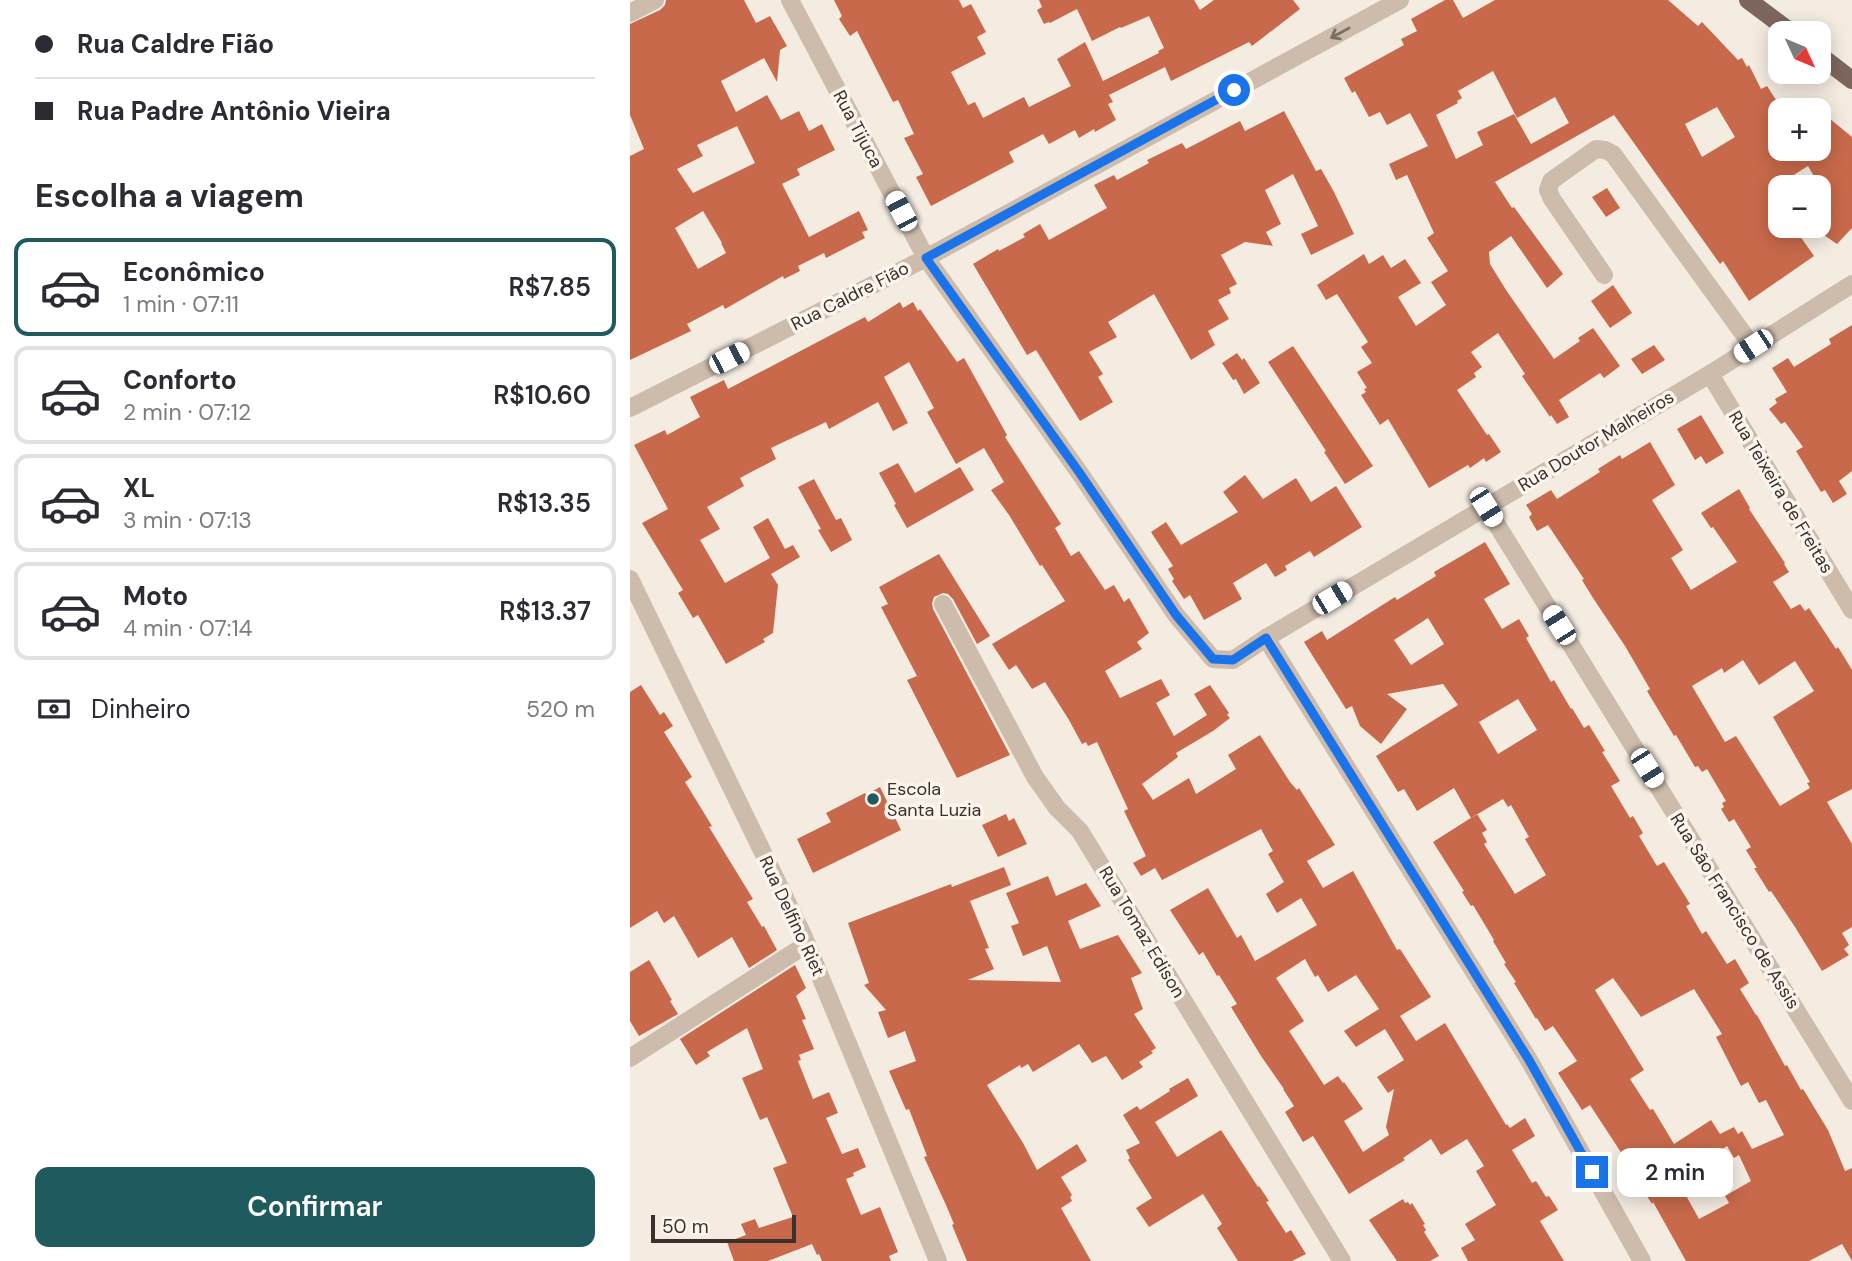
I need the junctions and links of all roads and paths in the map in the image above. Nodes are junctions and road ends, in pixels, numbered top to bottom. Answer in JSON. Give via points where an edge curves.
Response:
{"nodes":[{"id":1,"x":655,"y":0,"type":"edge"},
{"id":2,"x":790,"y":0,"type":"edge"},
{"id":3,"x":1400,"y":0,"type":"edge"},
{"id":4,"x":1748,"y":0,"type":"edge"},
{"id":5,"x":630,"y":13,"type":"edge"},
{"id":6,"x":1776,"y":21,"type":"edge"},
{"id":7,"x":1831,"y":64,"type":"edge"},
{"id":8,"x":1852,"y":80,"type":"edge"},
{"id":9,"x":926,"y":258,"type":"junction"},
{"id":10,"x":1604,"y":275,"type":"dead end"},
{"id":11,"x":1852,"y":284,"type":"edge"},
{"id":12,"x":1753,"y":346,"type":"junction"},
{"id":13,"x":1710,"y":374,"type":"junction"},
{"id":14,"x":630,"y":408,"type":"edge"},
{"id":15,"x":1486,"y":507,"type":"junction"},
{"id":16,"x":630,"y":579,"type":"edge"},
{"id":17,"x":943,"y":604,"type":"dead end"},
{"id":18,"x":1852,"y":610,"type":"edge"},
{"id":19,"x":1266,"y":638,"type":"junction"},
{"id":20,"x":807,"y":944,"type":"junction"},
{"id":21,"x":630,"y":1058,"type":"edge"},
{"id":22,"x":1852,"y":1101,"type":"edge"},
{"id":23,"x":938,"y":1261,"type":"edge"},
{"id":24,"x":1342,"y":1261,"type":"edge"},
{"id":25,"x":1642,"y":1261,"type":"edge"}],
"edges":[{"from":1,"to":5,"type":"street"},
{"from":2,"to":9,"type":"street","name":"Rua Tijuca"},
{"from":3,"to":9,"type":"street","name":"Rua Caldre Fião","one_way":true},
{"from":4,"to":6,"type":"main road"},
{"from":7,"to":8,"type":"main road"},
{"from":9,"to":14,"type":"street","name":"Rua Caldre Fião"},
{"from":9,"to":19,"type":"street","name":"Rua Tijuca","via":[[1176,615],[1213,659],[1233,660]]},
{"from":10,"to":12,"type":"street","via":[[1548,190],[1551,181],[1596,149],[1613,154]]},
{"from":11,"to":12,"type":"street","name":"Rua Doutor Malheiros"},
{"from":12,"to":13,"type":"street","name":"Rua Doutor Malheiros"},
{"from":13,"to":15,"type":"street","name":"Rua Doutor Malheiros"},
{"from":13,"to":18,"type":"street","name":"Rua Teixeira de Freitas"},
{"from":15,"to":19,"type":"street","name":"Rua Doutor Malheiros"},
{"from":15,"to":22,"type":"street","name":"Rua São Francisco de Assis"},
{"from":16,"to":20,"type":"street","name":"Rua Delfino Riet"},
{"from":17,"to":24,"type":"street","name":"Rua Tomaz Edison","via":[[1035,777],[1080,831]]},
{"from":19,"to":25,"type":"street","via":[[1529,1060]]},
{"from":20,"to":21,"type":"street"},
{"from":20,"to":23,"type":"street","name":"Rua Delfino Riet"}]}
